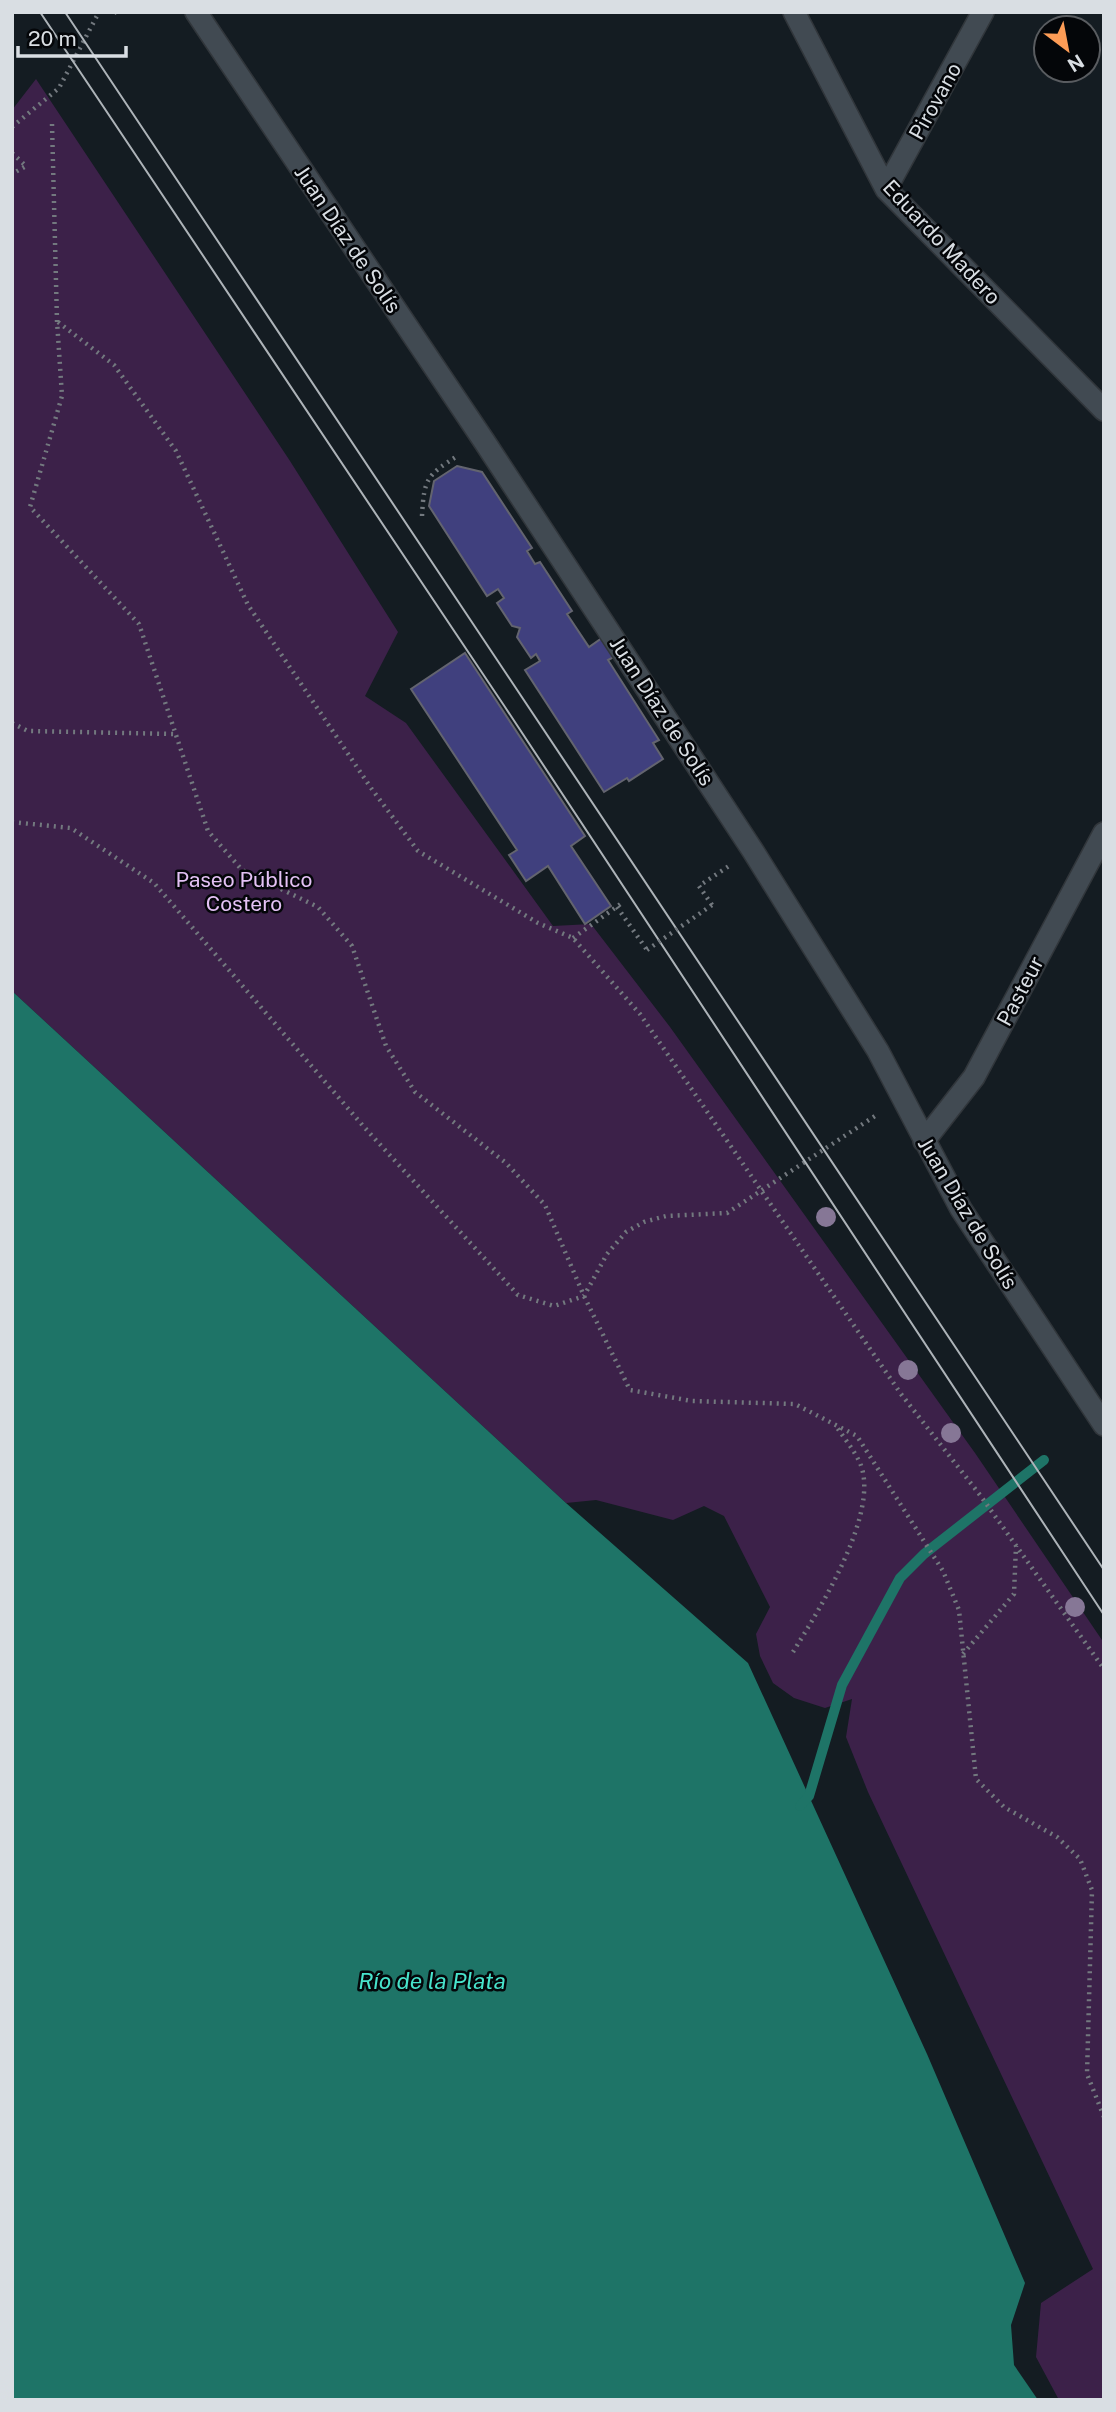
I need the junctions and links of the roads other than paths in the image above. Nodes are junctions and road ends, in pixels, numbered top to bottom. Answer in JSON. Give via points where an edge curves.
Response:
{"nodes":[{"id":1,"x":196,"y":12,"type":"edge"},
{"id":2,"x":794,"y":12,"type":"edge"},
{"id":3,"x":983,"y":12,"type":"edge"},
{"id":4,"x":886,"y":189,"type":"junction"},
{"id":5,"x":1104,"y":410,"type":"edge"},
{"id":6,"x":1104,"y":833,"type":"edge"},
{"id":7,"x":923,"y":1141,"type":"junction"},
{"id":8,"x":1104,"y":1425,"type":"edge"}],
"edges":[{"from":1,"to":7,"type":"street","name":"Juan Díaz de Solís","via":[[753,851],[902,1096]]},
{"from":2,"to":4,"type":"street","name":"Eduardo Madero"},
{"from":3,"to":4,"type":"street","name":"Pirovano"},
{"from":4,"to":5,"type":"street","name":"Eduardo Madero"},
{"from":6,"to":7,"type":"street","name":"Pasteur","via":[[974,1077]]},
{"from":7,"to":8,"type":"street","name":"Juan Díaz de Solís","via":[[961,1209]]}]}
